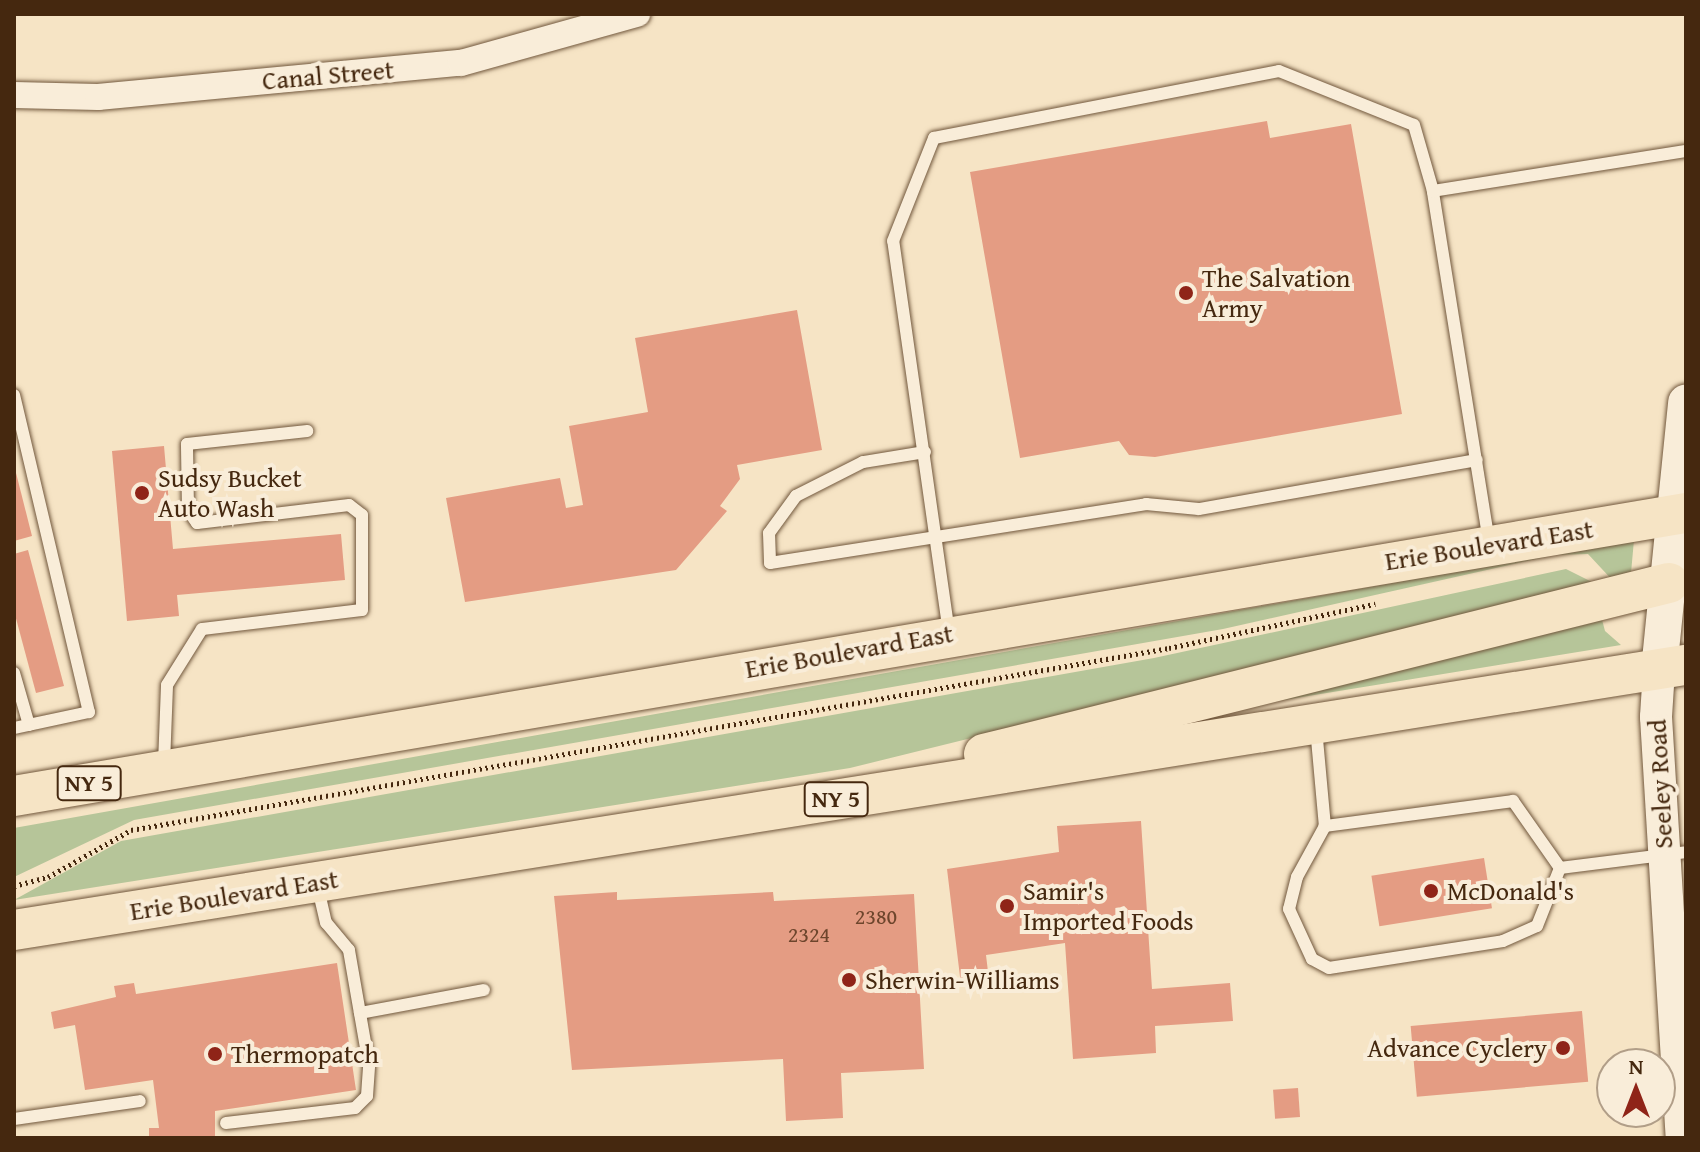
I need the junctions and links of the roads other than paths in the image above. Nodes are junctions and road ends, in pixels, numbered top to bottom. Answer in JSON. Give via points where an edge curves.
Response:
{"nodes":[{"id":1,"x":637,"y":14,"type":"edge"},
{"id":2,"x":602,"y":19,"type":"edge"},
{"id":3,"x":14,"y":95,"type":"edge"},
{"id":4,"x":1686,"y":151,"type":"edge"},
{"id":5,"x":1433,"y":191,"type":"junction"},
{"id":6,"x":14,"y":395,"type":"edge"},
{"id":7,"x":1686,"y":402,"type":"edge"},
{"id":8,"x":307,"y":431,"type":"dead end"},
{"id":9,"x":925,"y":452,"type":"junction"},
{"id":10,"x":1477,"y":460,"type":"junction"},
{"id":11,"x":1681,"y":514,"type":"edge"},
{"id":12,"x":937,"y":536,"type":"junction"},
{"id":13,"x":1489,"y":545,"type":"junction"},
{"id":14,"x":1674,"y":600,"type":"edge"},
{"id":15,"x":949,"y":633,"type":"junction"},
{"id":16,"x":1673,"y":668,"type":"edge"},
{"id":17,"x":14,"y":673,"type":"edge"},
{"id":18,"x":1316,"y":724,"type":"junction"},
{"id":19,"x":29,"y":725,"type":"junction"},
{"id":20,"x":14,"y":728,"type":"edge"},
{"id":21,"x":163,"y":771,"type":"junction"},
{"id":22,"x":14,"y":796,"type":"edge"},
{"id":23,"x":811,"y":803,"type":"junction"},
{"id":24,"x":1325,"y":826,"type":"junction"},
{"id":25,"x":1674,"y":853,"type":"edge"},
{"id":26,"x":1560,"y":868,"type":"junction"},
{"id":27,"x":316,"y":882,"type":"junction"},
{"id":28,"x":1676,"y":908,"type":"edge"},
{"id":29,"x":14,"y":930,"type":"edge"},
{"id":30,"x":484,"y":990,"type":"dead end"},
{"id":31,"x":360,"y":1013,"type":"junction"},
{"id":32,"x":140,"y":1101,"type":"dead end"},
{"id":33,"x":14,"y":1119,"type":"edge"},
{"id":34,"x":226,"y":1123,"type":"dead end"},
{"id":35,"x":1682,"y":1138,"type":"edge"}],
"edges":[{"from":1,"to":2,"type":"street","name":"Canal Street"},
{"from":2,"to":3,"type":"street","name":"Canal Street","via":[[461,63],[98,97]]},
{"from":4,"to":5,"type":"lane"},
{"from":5,"to":9,"type":"lane","via":[[1414,125],[1279,71],[934,138],[893,241]]},
{"from":5,"to":10,"type":"lane"},
{"from":6,"to":19,"type":"lane","via":[[89,712]]},
{"from":7,"to":11,"type":"main road"},
{"from":8,"to":21,"type":"lane","via":[[187,444],[188,510],[197,523],[349,505],[362,515],[362,610],[202,629],[167,685]]},
{"from":9,"to":12,"type":"lane"},
{"from":9,"to":12,"type":"lane","via":[[863,462],[796,496],[765,549],[770,563]]},
{"from":10,"to":12,"type":"lane","via":[[1199,509],[1146,504]]},
{"from":10,"to":13,"type":"lane"},
{"from":11,"to":13,"type":"main road","name":"Erie Boulevard East","number":"NY 5"},
{"from":11,"to":14,"type":"main road"},
{"from":12,"to":15,"type":"lane"},
{"from":13,"to":15,"type":"main road","name":"Erie Boulevard East","number":"NY 5"},
{"from":14,"to":16,"type":"main road"},
{"from":14,"to":23,"type":"main road","via":[[1107,719]]},
{"from":15,"to":21,"type":"main road","name":"Erie Boulevard East","number":"NY 5"},
{"from":16,"to":18,"type":"main road","name":"Erie Boulevard East","number":"NY 5"},
{"from":16,"to":25,"type":"street","name":"Seeley Road"},
{"from":17,"to":19,"type":"lane"},
{"from":18,"to":23,"type":"main road","name":"Erie Boulevard East","number":"NY 5"},
{"from":18,"to":24,"type":"lane"},
{"from":19,"to":20,"type":"lane"},
{"from":21,"to":22,"type":"main road","name":"Erie Boulevard East","number":"NY 5"},
{"from":23,"to":27,"type":"main road","name":"Erie Boulevard East","number":"NY 5"},
{"from":24,"to":26,"type":"lane","via":[[1513,801]]},
{"from":24,"to":26,"type":"lane","via":[[1297,877],[1289,909],[1312,959],[1329,968],[1503,941],[1537,926]]},
{"from":25,"to":26,"type":"lane"},
{"from":25,"to":28,"type":"street","name":"Seeley Road"},
{"from":27,"to":29,"type":"main road","name":"Erie Boulevard East","number":"NY 5"},
{"from":27,"to":31,"type":"lane","via":[[326,923],[349,950]]},
{"from":28,"to":35,"type":"street","name":"Seeley Road"},
{"from":30,"to":31,"type":"lane"},
{"from":31,"to":34,"type":"lane","via":[[369,1084],[361,1105]]},
{"from":32,"to":33,"type":"lane"}]}
